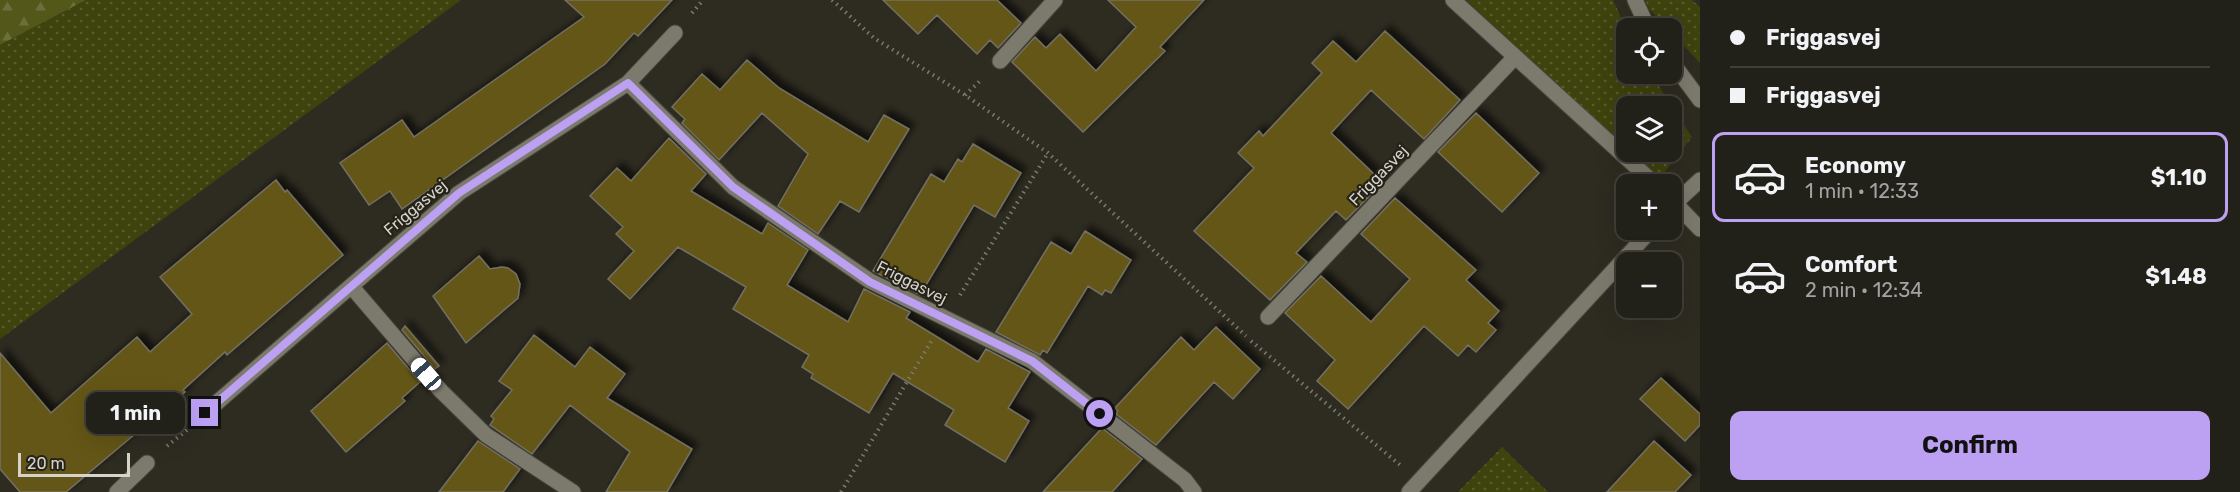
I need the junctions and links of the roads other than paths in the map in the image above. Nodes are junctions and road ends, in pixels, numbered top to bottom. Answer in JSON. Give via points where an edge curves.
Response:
{"nodes":[{"id":1,"x":1055,"y":0,"type":"edge"},
{"id":2,"x":1453,"y":0,"type":"edge"},
{"id":3,"x":1635,"y":0,"type":"edge"},
{"id":4,"x":1643,"y":18,"type":"edge"},
{"id":5,"x":675,"y":33,"type":"dead end"},
{"id":6,"x":1515,"y":57,"type":"junction"},
{"id":7,"x":1000,"y":61,"type":"dead end"},
{"id":8,"x":1682,"y":76,"type":"edge"},
{"id":9,"x":628,"y":83,"type":"junction"},
{"id":10,"x":1700,"y":100,"type":"edge"},
{"id":11,"x":1645,"y":174,"type":"edge"},
{"id":12,"x":1700,"y":180,"type":"edge"},
{"id":13,"x":1682,"y":195,"type":"edge"},
{"id":14,"x":1682,"y":212,"type":"edge"},
{"id":15,"x":1700,"y":229,"type":"edge"},
{"id":16,"x":1642,"y":240,"type":"edge"},
{"id":17,"x":351,"y":286,"type":"junction"},
{"id":18,"x":1268,"y":317,"type":"dead end"},
{"id":19,"x":205,"y":413,"type":"road end"},
{"id":20,"x":147,"y":463,"type":"road end"},
{"id":21,"x":1414,"y":486,"type":"edge"},
{"id":22,"x":117,"y":492,"type":"edge"},
{"id":23,"x":573,"y":492,"type":"edge"},
{"id":24,"x":1194,"y":492,"type":"edge"}],
"edges":[{"from":1,"to":7,"type":"street"},
{"from":2,"to":6,"type":"street"},
{"from":3,"to":4,"type":"street"},
{"from":5,"to":9,"type":"street","name":"Friggasvej"},
{"from":6,"to":11,"type":"street"},
{"from":6,"to":18,"type":"street","name":"Friggasvej"},
{"from":8,"to":10,"type":"street"},
{"from":9,"to":17,"type":"street","name":"Friggasvej","via":[[459,193]]},
{"from":9,"to":24,"type":"street","name":"Friggasvej","via":[[733,187],[870,282],[1032,361],[1185,480]]},
{"from":12,"to":13,"type":"street"},
{"from":14,"to":15,"type":"street"},
{"from":16,"to":21,"type":"street"},
{"from":17,"to":19,"type":"street","name":"Friggasvej"},
{"from":17,"to":23,"type":"street","via":[[441,391],[486,435]]},
{"from":20,"to":22,"type":"street"}]}
